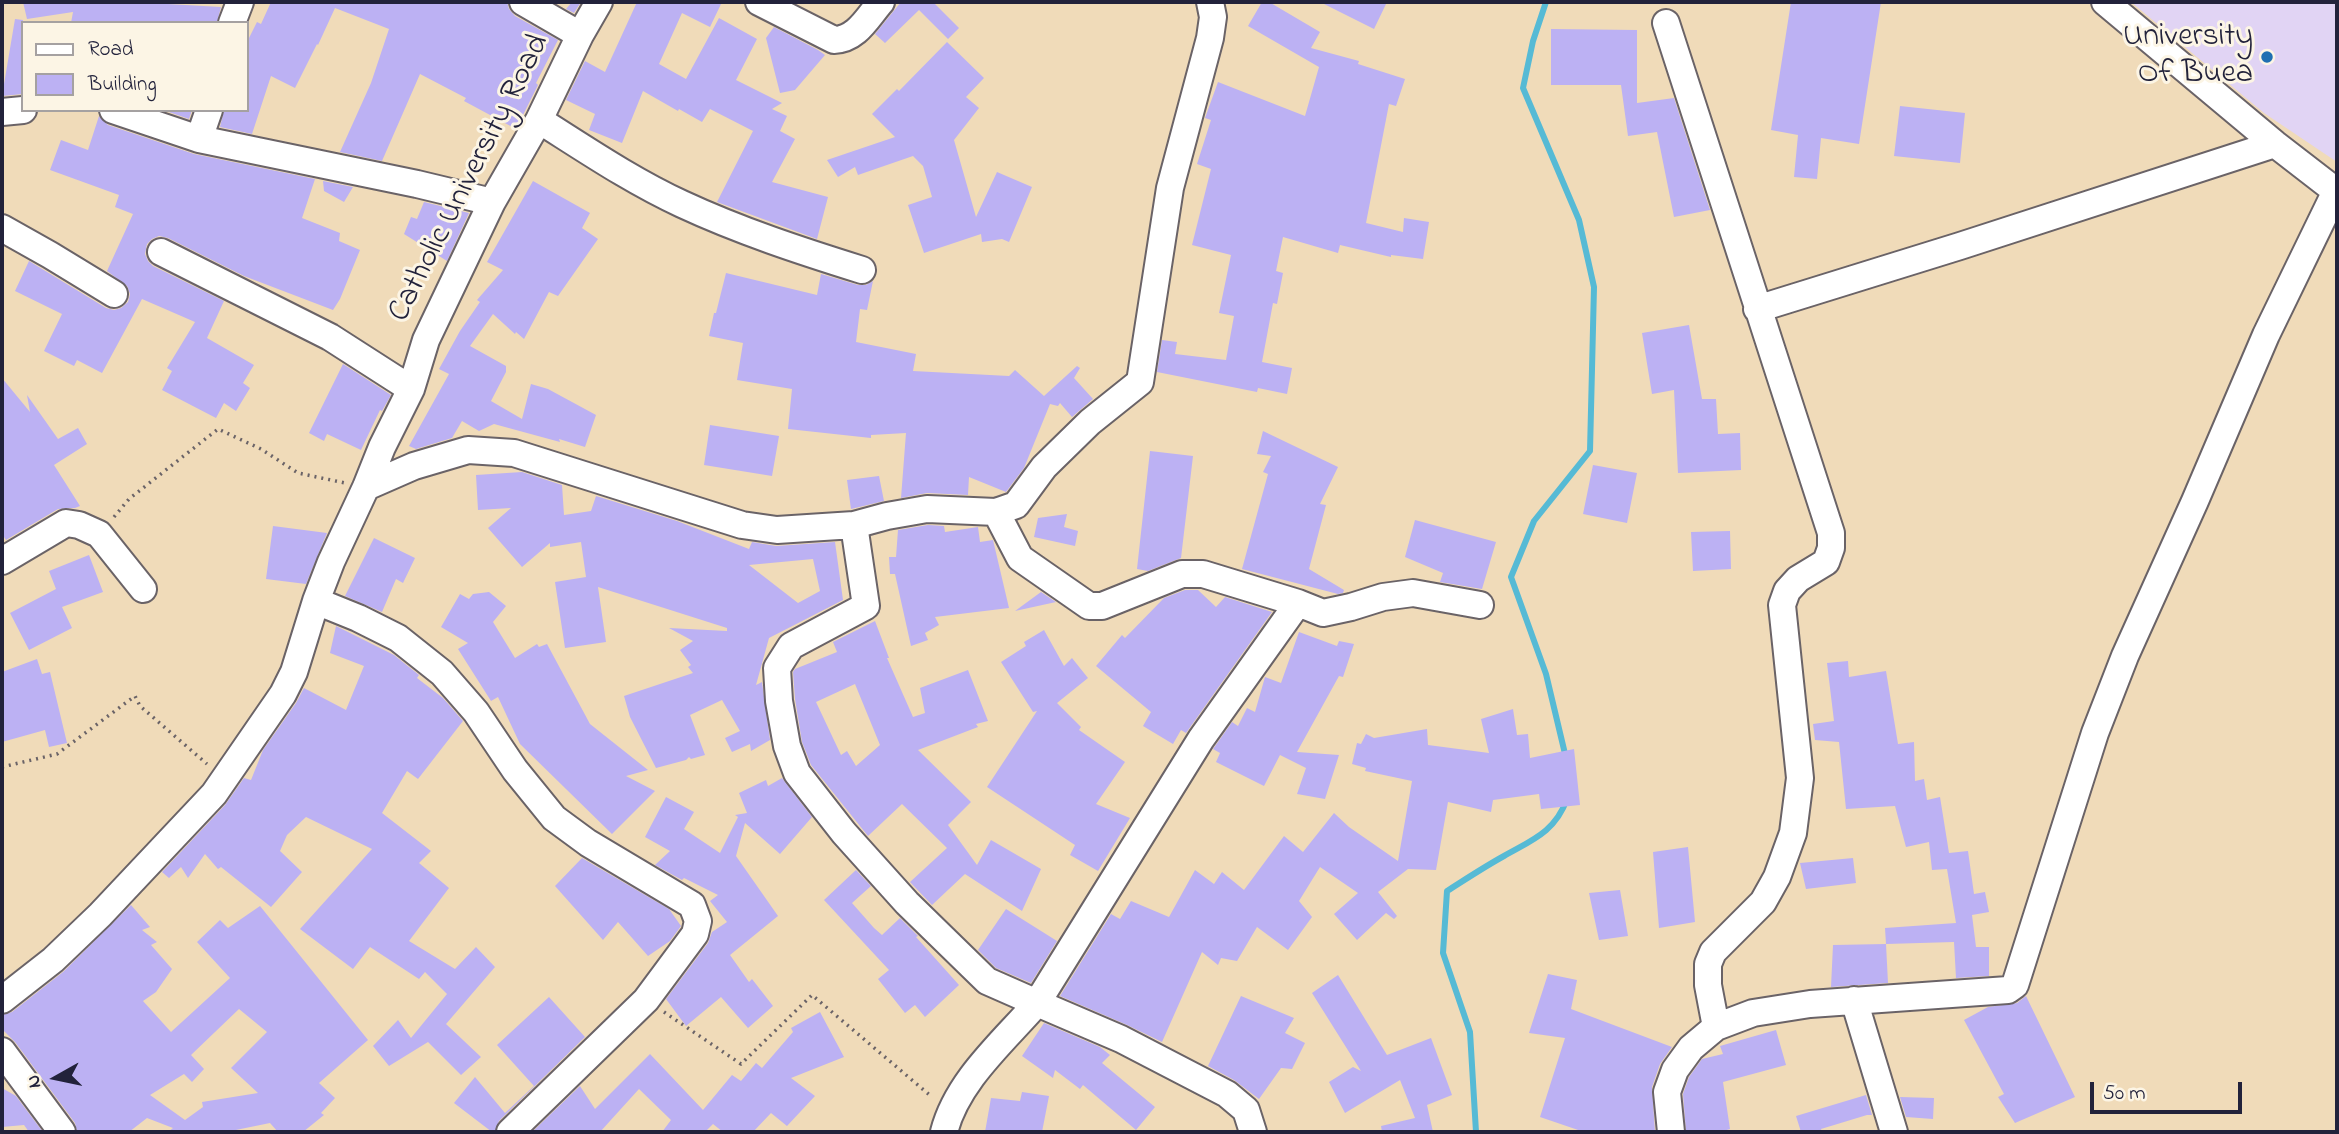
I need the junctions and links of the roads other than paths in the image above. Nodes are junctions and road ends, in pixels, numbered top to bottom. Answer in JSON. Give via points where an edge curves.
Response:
{"nodes":[{"id":1,"x":240,"y":2,"type":"edge"},
{"id":2,"x":523,"y":2,"type":"edge"},
{"id":3,"x":598,"y":2,"type":"edge"},
{"id":4,"x":759,"y":2,"type":"edge"},
{"id":5,"x":881,"y":2,"type":"edge"},
{"id":6,"x":1210,"y":2,"type":"edge"},
{"id":7,"x":2107,"y":2,"type":"edge"},
{"id":8,"x":233,"y":21,"type":"edge"},
{"id":9,"x":1666,"y":23,"type":"dead end"},
{"id":10,"x":580,"y":35,"type":"junction"},
{"id":11,"x":21,"y":110,"type":"edge"},
{"id":12,"x":2,"y":112,"type":"edge"},
{"id":13,"x":119,"y":112,"type":"edge"},
{"id":14,"x":208,"y":112,"type":"edge"},
{"id":15,"x":539,"y":120,"type":"junction"},
{"id":16,"x":199,"y":139,"type":"junction"},
{"id":17,"x":2275,"y":144,"type":"junction"},
{"id":18,"x":2337,"y":191,"type":"edge"},
{"id":19,"x":492,"y":202,"type":"junction"},
{"id":20,"x":2,"y":228,"type":"edge"},
{"id":21,"x":161,"y":252,"type":"dead end"},
{"id":22,"x":862,"y":270,"type":"dead end"},
{"id":23,"x":114,"y":294,"type":"dead end"},
{"id":24,"x":1757,"y":309,"type":"junction"},
{"id":25,"x":411,"y":389,"type":"junction"},
{"id":26,"x":366,"y":487,"type":"junction"},
{"id":27,"x":996,"y":513,"type":"junction"},
{"id":28,"x":853,"y":525,"type":"junction"},
{"id":29,"x":2,"y":561,"type":"edge"},
{"id":30,"x":143,"y":589,"type":"dead end"},
{"id":31,"x":316,"y":601,"type":"junction"},
{"id":32,"x":1298,"y":603,"type":"junction"},
{"id":33,"x":1480,"y":605,"type":"dead end"},
{"id":34,"x":2,"y":1000,"type":"edge"},
{"id":35,"x":1854,"y":1000,"type":"junction"},
{"id":36,"x":1037,"y":1003,"type":"junction"},
{"id":37,"x":1716,"y":1027,"type":"junction"},
{"id":38,"x":2,"y":1051,"type":"edge"},
{"id":39,"x":947,"y":1122,"type":"edge"},
{"id":40,"x":62,"y":1132,"type":"edge"},
{"id":41,"x":510,"y":1132,"type":"edge"},
{"id":42,"x":1253,"y":1132,"type":"edge"},
{"id":43,"x":1671,"y":1132,"type":"edge"},
{"id":44,"x":1894,"y":1132,"type":"edge"}],
"edges":[{"from":1,"to":8,"type":"street"},
{"from":2,"to":10,"type":"street"},
{"from":3,"to":10,"type":"street","name":"Catholic University Road"},
{"from":4,"to":5,"type":"street","via":[[834,40],[844,40],[855,34]]},
{"from":6,"to":27,"type":"street","via":[[1210,38],[1170,188],[1140,382],[1044,467],[1016,505]]},
{"from":7,"to":17,"type":"street"},
{"from":9,"to":24,"type":"street"},
{"from":10,"to":15,"type":"street","name":"Catholic University Road"},
{"from":11,"to":12,"type":"street"},
{"from":13,"to":16,"type":"street"},
{"from":14,"to":16,"type":"street"},
{"from":15,"to":19,"type":"street","name":"Catholic University Road"},
{"from":15,"to":22,"type":"street","via":[[681,203],[776,242]]},
{"from":16,"to":19,"type":"street"},
{"from":17,"to":18,"type":"street"},
{"from":17,"to":24,"type":"street"},
{"from":18,"to":35,"type":"street","via":[[2266,335],[2125,656],[2095,733],[2015,985],[2008,990]]},
{"from":19,"to":25,"type":"street","name":"Catholic University Road","via":[[426,340]]},
{"from":20,"to":23,"type":"street"},
{"from":21,"to":25,"type":"street","via":[[330,337]]},
{"from":24,"to":37,"type":"street","via":[[1826,520],[1831,548],[1826,562],[1787,590],[1782,605],[1800,778],[1793,833],[1763,902],[1713,952],[1708,964]]},
{"from":25,"to":26,"type":"street","name":"Catholic University Road"},
{"from":26,"to":28,"type":"street","via":[[468,450],[514,453],[742,525],[777,530]]},
{"from":26,"to":31,"type":"street","name":"Catholic University Road"},
{"from":27,"to":28,"type":"street","via":[[927,509]]},
{"from":27,"to":32,"type":"street","via":[[1020,558],[1089,606],[1102,606],[1182,574],[1203,574]]},
{"from":28,"to":36,"type":"street","via":[[866,606],[791,646],[777,668],[787,746],[797,773],[907,903],[987,981]]},
{"from":29,"to":30,"type":"street","via":[[66,523],[79,525],[99,534]]},
{"from":31,"to":34,"type":"street","name":"Catholic University Road","via":[[283,695],[214,794],[100,915]]},
{"from":31,"to":41,"type":"street","via":[[398,638],[442,673],[555,818],[692,905],[698,921],[695,934],[646,1000]]},
{"from":32,"to":33,"type":"street","via":[[1322,612],[1413,593]]},
{"from":32,"to":36,"type":"street","via":[[1201,739]]},
{"from":35,"to":37,"type":"street","via":[[1753,1013]]},
{"from":35,"to":44,"type":"street"},
{"from":36,"to":39,"type":"street","via":[[971,1078]]},
{"from":36,"to":42,"type":"street","via":[[1121,1039],[1227,1094],[1246,1110]]},
{"from":37,"to":43,"type":"street","via":[[1691,1048],[1675,1070],[1667,1092]]},
{"from":38,"to":40,"type":"street"}]}
